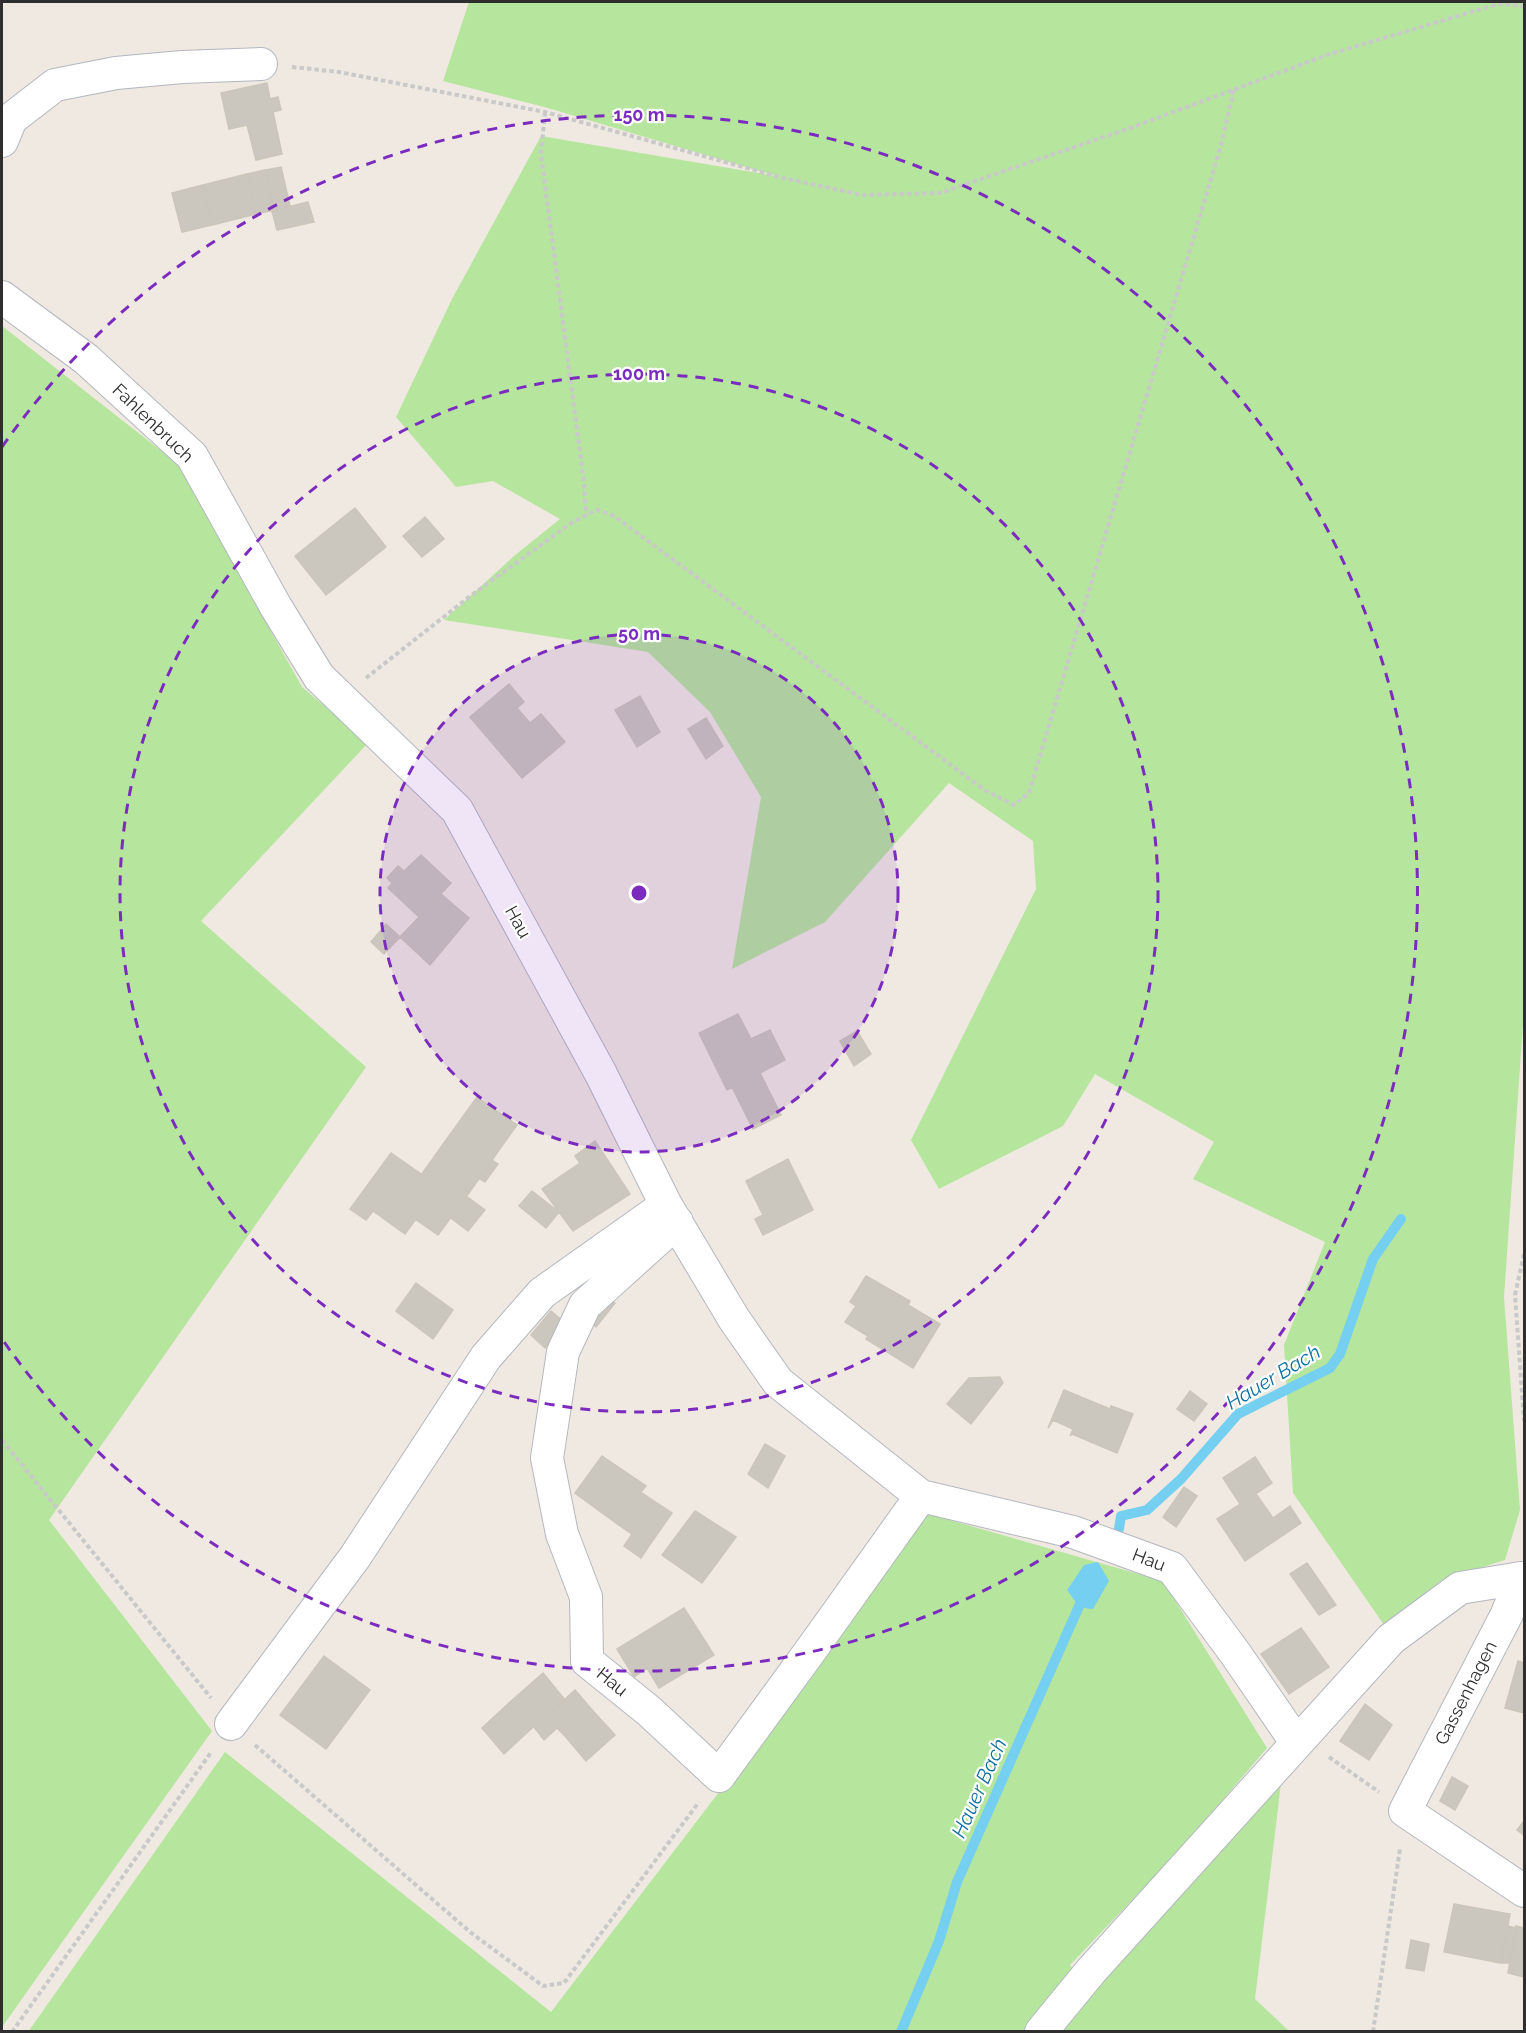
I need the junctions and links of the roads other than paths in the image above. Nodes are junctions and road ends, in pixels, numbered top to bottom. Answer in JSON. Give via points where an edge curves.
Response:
{"nodes":[{"id":1,"x":261,"y":64,"type":"road end"},
{"id":2,"x":2,"y":141,"type":"edge"},
{"id":3,"x":2,"y":297,"type":"edge"},
{"id":4,"x":330,"y":687,"type":"joint"},
{"id":5,"x":671,"y":1214,"type":"junction"},
{"id":6,"x":921,"y":1496,"type":"junction"},
{"id":7,"x":1523,"y":1579,"type":"edge"},
{"id":8,"x":231,"y":1724,"type":"road end"},
{"id":9,"x":1296,"y":1742,"type":"junction"},
{"id":10,"x":1524,"y":1891,"type":"edge"},
{"id":11,"x":1041,"y":2031,"type":"edge"}],
"edges":[{"from":1,"to":2,"type":"street","via":[[116,73],[55,85],[11,119]]},
{"from":3,"to":4,"type":"street","name":"Fahlenbruch","via":[[86,359],[192,456],[276,607]]},
{"from":4,"to":5,"type":"street","name":"Hau","via":[[457,810],[601,1074]]},
{"from":5,"to":6,"type":"street","name":"Hau","via":[[734,1320],[778,1382]]},
{"from":5,"to":6,"type":"street","name":"Hau","via":[[585,1305],[564,1352],[547,1458],[562,1534],[586,1597],[587,1661],[649,1711],[719,1776]]},
{"from":5,"to":8,"type":"street","via":[[542,1293],[486,1357],[355,1557]]},
{"from":6,"to":9,"type":"street","name":"Hau","via":[[1073,1532],[1172,1568]]},
{"from":7,"to":9,"type":"street","via":[[1460,1588],[1391,1639]]},
{"from":7,"to":10,"type":"street","name":"Gassenhagen","via":[[1405,1811]]},
{"from":9,"to":11,"type":"street"}]}
